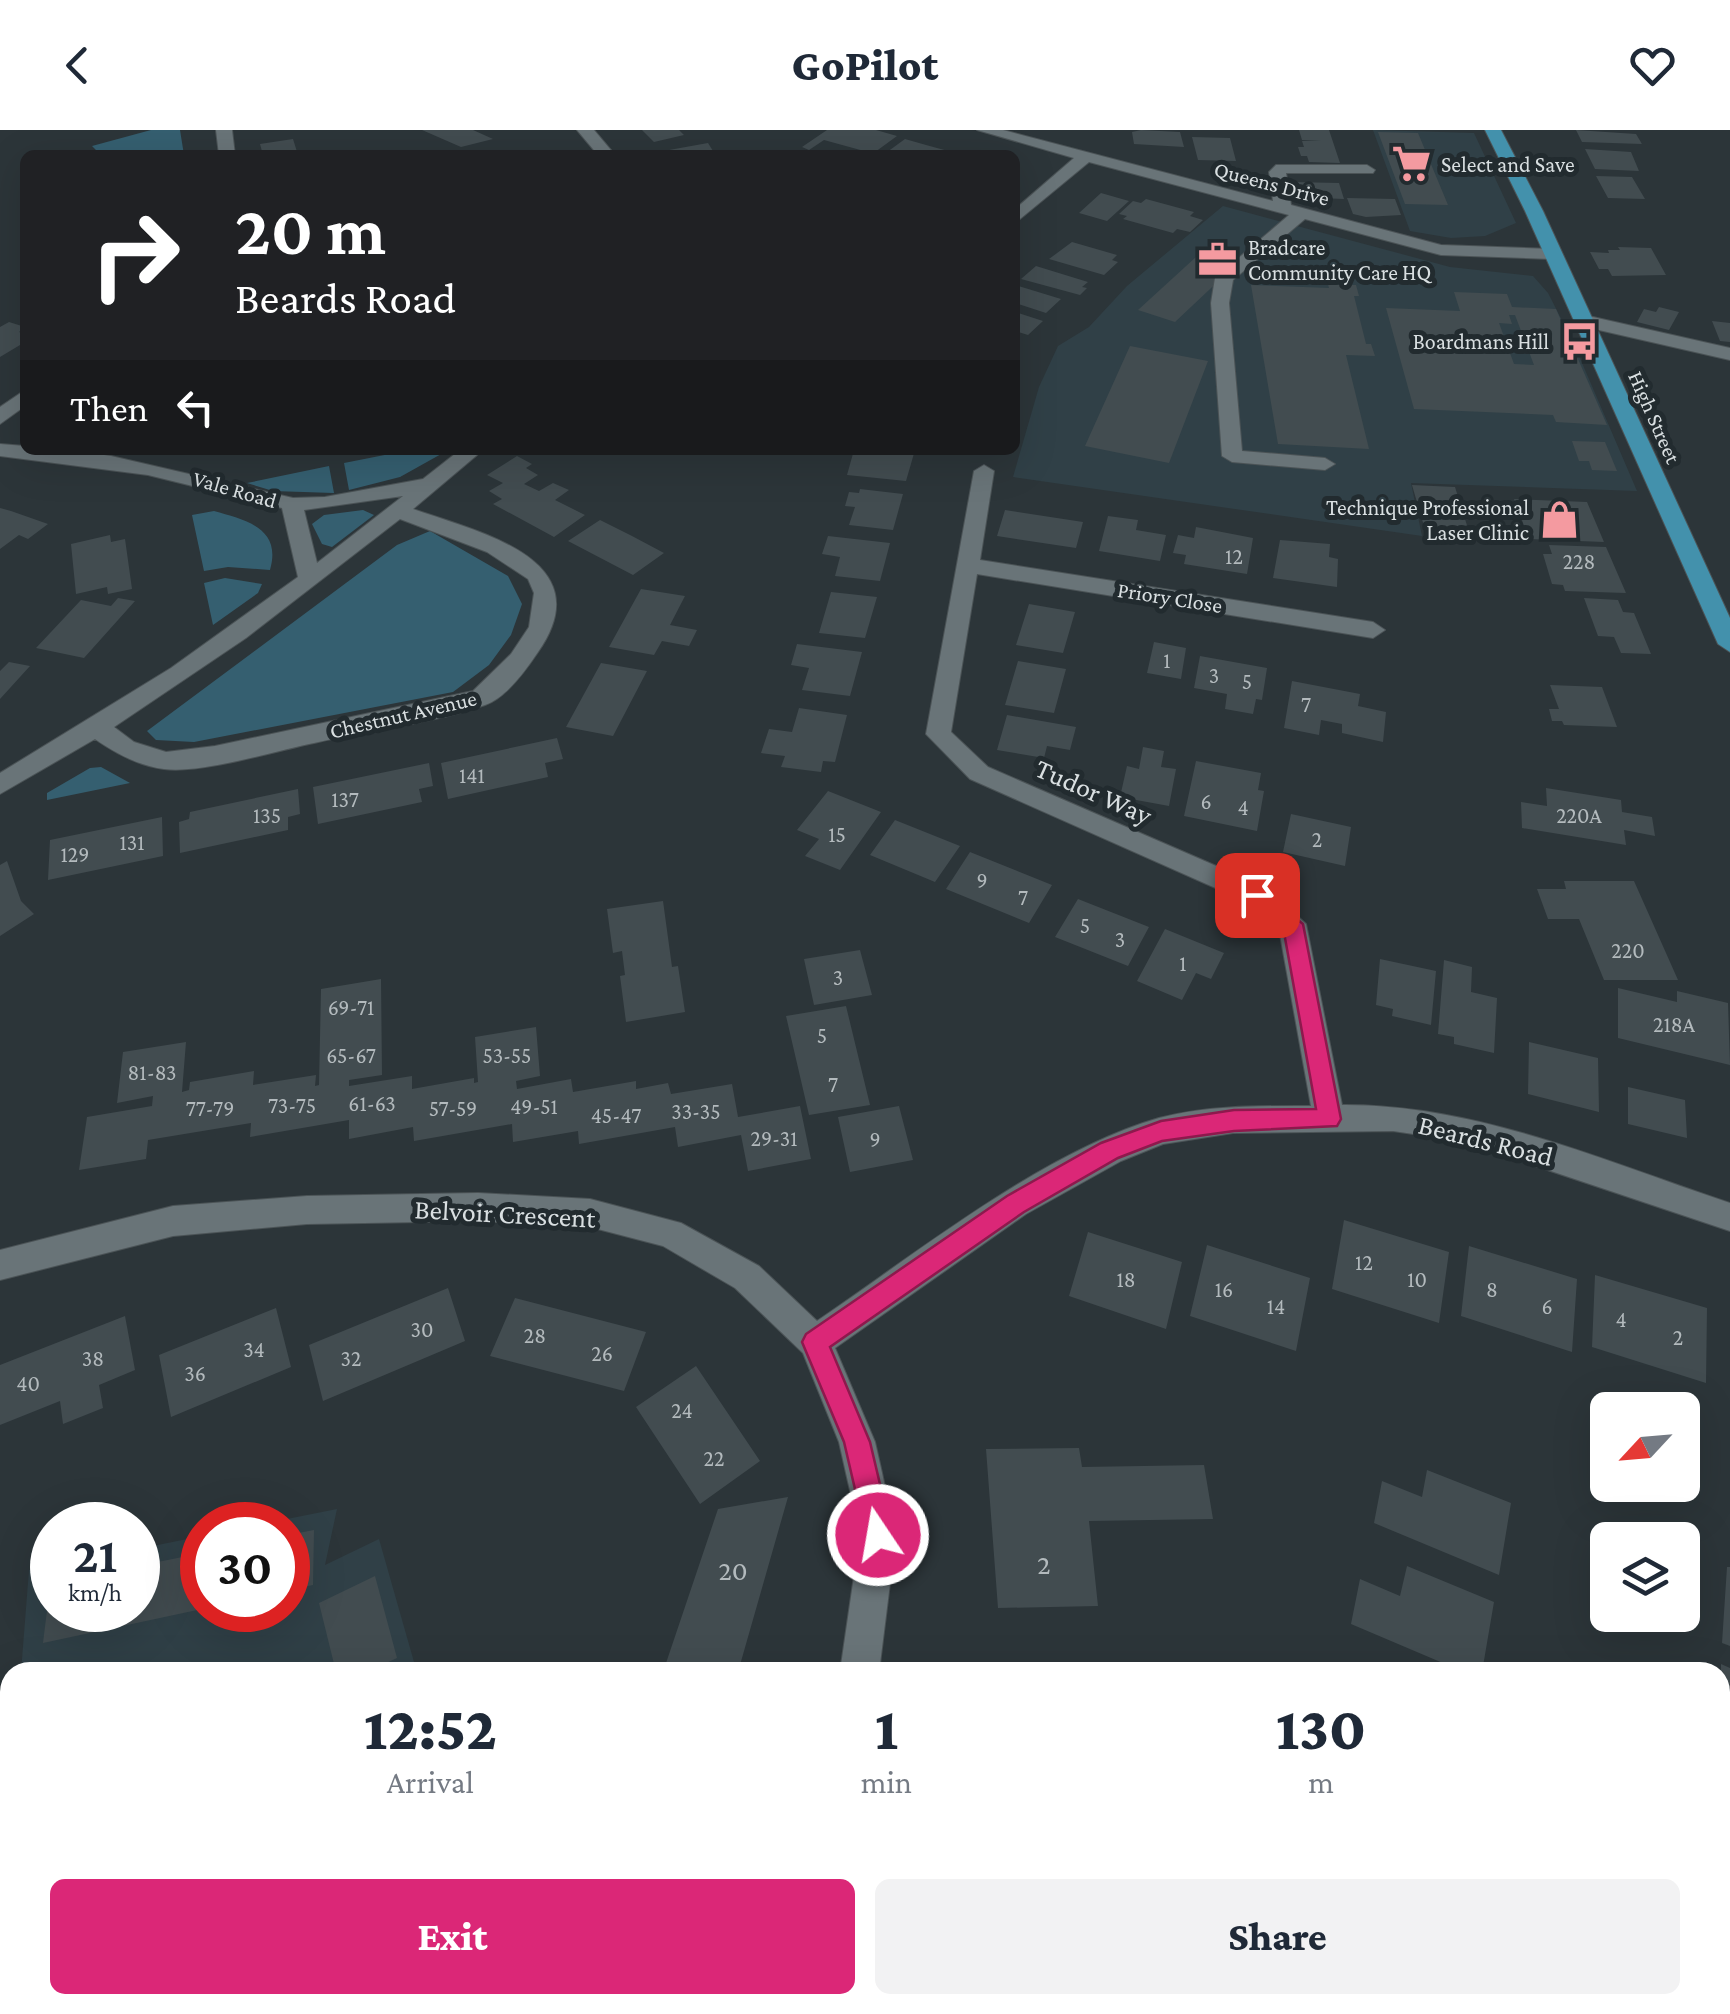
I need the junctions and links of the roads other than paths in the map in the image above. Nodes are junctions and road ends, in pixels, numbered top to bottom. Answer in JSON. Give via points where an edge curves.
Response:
{"nodes":[{"id":1,"x":586,"y":130,"type":"edge"},
{"id":2,"x":985,"y":130,"type":"edge"},
{"id":3,"x":1493,"y":130,"type":"edge"},
{"id":4,"x":604,"y":150,"type":"edge"},
{"id":5,"x":1086,"y":156,"type":"junction"},
{"id":6,"x":1367,"y":170,"type":"dead end"},
{"id":7,"x":1292,"y":211,"type":"junction"},
{"id":8,"x":1020,"y":214,"type":"edge"},
{"id":9,"x":1551,"y":254,"type":"junction"},
{"id":10,"x":1584,"y":321,"type":"junction"},
{"id":11,"x":1730,"y":354,"type":"edge"},
{"id":12,"x":20,"y":400,"type":"edge"},
{"id":13,"x":0,"y":418,"type":"edge"},
{"id":14,"x":76,"y":455,"type":"edge"},
{"id":15,"x":466,"y":455,"type":"edge"},
{"id":16,"x":1325,"y":464,"type":"dead end"},
{"id":17,"x":984,"y":471,"type":"dead end"},
{"id":18,"x":430,"y":485,"type":"junction"},
{"id":19,"x":292,"y":504,"type":"junction"},
{"id":20,"x":399,"y":511,"type":"junction"},
{"id":21,"x":968,"y":564,"type":"junction"},
{"id":22,"x":310,"y":580,"type":"junction"},
{"id":23,"x":1373,"y":630,"type":"dead end"},
{"id":24,"x":1730,"y":644,"type":"edge"},
{"id":25,"x":96,"y":728,"type":"junction"},
{"id":26,"x":0,"y":785,"type":"edge"},
{"id":27,"x":1329,"y":1119,"type":"junction"},
{"id":28,"x":1730,"y":1217,"type":"edge"},
{"id":29,"x":0,"y":1265,"type":"edge"},
{"id":30,"x":815,"y":1342,"type":"junction"},
{"id":31,"x":861,"y":1662,"type":"edge"}],
"edges":[{"from":1,"to":4,"type":"street"},
{"from":2,"to":5,"type":"street","name":"Queens Drive"},
{"from":3,"to":9,"type":"main road","name":"High Street"},
{"from":5,"to":7,"type":"street","name":"Queens Drive"},
{"from":5,"to":8,"type":"street"},
{"from":6,"to":7,"type":"street","via":[[1282,168],[1277,172]]},
{"from":7,"to":9,"type":"street","name":"Queens Drive","via":[[1441,250]]},
{"from":7,"to":16,"type":"street","via":[[1224,278],[1220,303],[1232,456]]},
{"from":9,"to":10,"type":"main road","name":"High Street"},
{"from":10,"to":11,"type":"street"},
{"from":10,"to":24,"type":"main road","name":"High Street"},
{"from":12,"to":13,"type":"street"},
{"from":14,"to":19,"type":"street","name":"Vale Road","via":[[177,472]]},
{"from":15,"to":18,"type":"street"},
{"from":17,"to":21,"type":"street","name":"Tudor Way"},
{"from":18,"to":19,"type":"street","name":"Vale Road"},
{"from":18,"to":20,"type":"street"},
{"from":19,"to":22,"type":"street","name":"Vale Road"},
{"from":20,"to":22,"type":"street"},
{"from":20,"to":25,"type":"street","name":"Chestnut Avenue","via":[[501,550],[537,574],[545,598],[541,626],[512,672],[481,698],[166,761],[125,748]]},
{"from":21,"to":23,"type":"street","name":"Priory Close"},
{"from":21,"to":27,"type":"street","name":"Tudor Way","via":[[938,734],[979,774],[1257,895],[1292,924]]},
{"from":22,"to":25,"type":"street"},
{"from":25,"to":26,"type":"street"},
{"from":27,"to":28,"type":"street","name":"Beards Road","via":[[1393,1118],[1461,1128]]},
{"from":27,"to":30,"type":"street","name":"Beards Road","via":[[1215,1123],[1161,1131],[1110,1151],[1015,1204]]},
{"from":29,"to":30,"type":"street","name":"Belvoir Crescent","via":[[173,1221],[478,1206],[590,1213],[670,1234],[747,1277]]},
{"from":30,"to":31,"type":"street","name":"Belvoir Crescent","via":[[857,1442],[878,1535]]}]}
